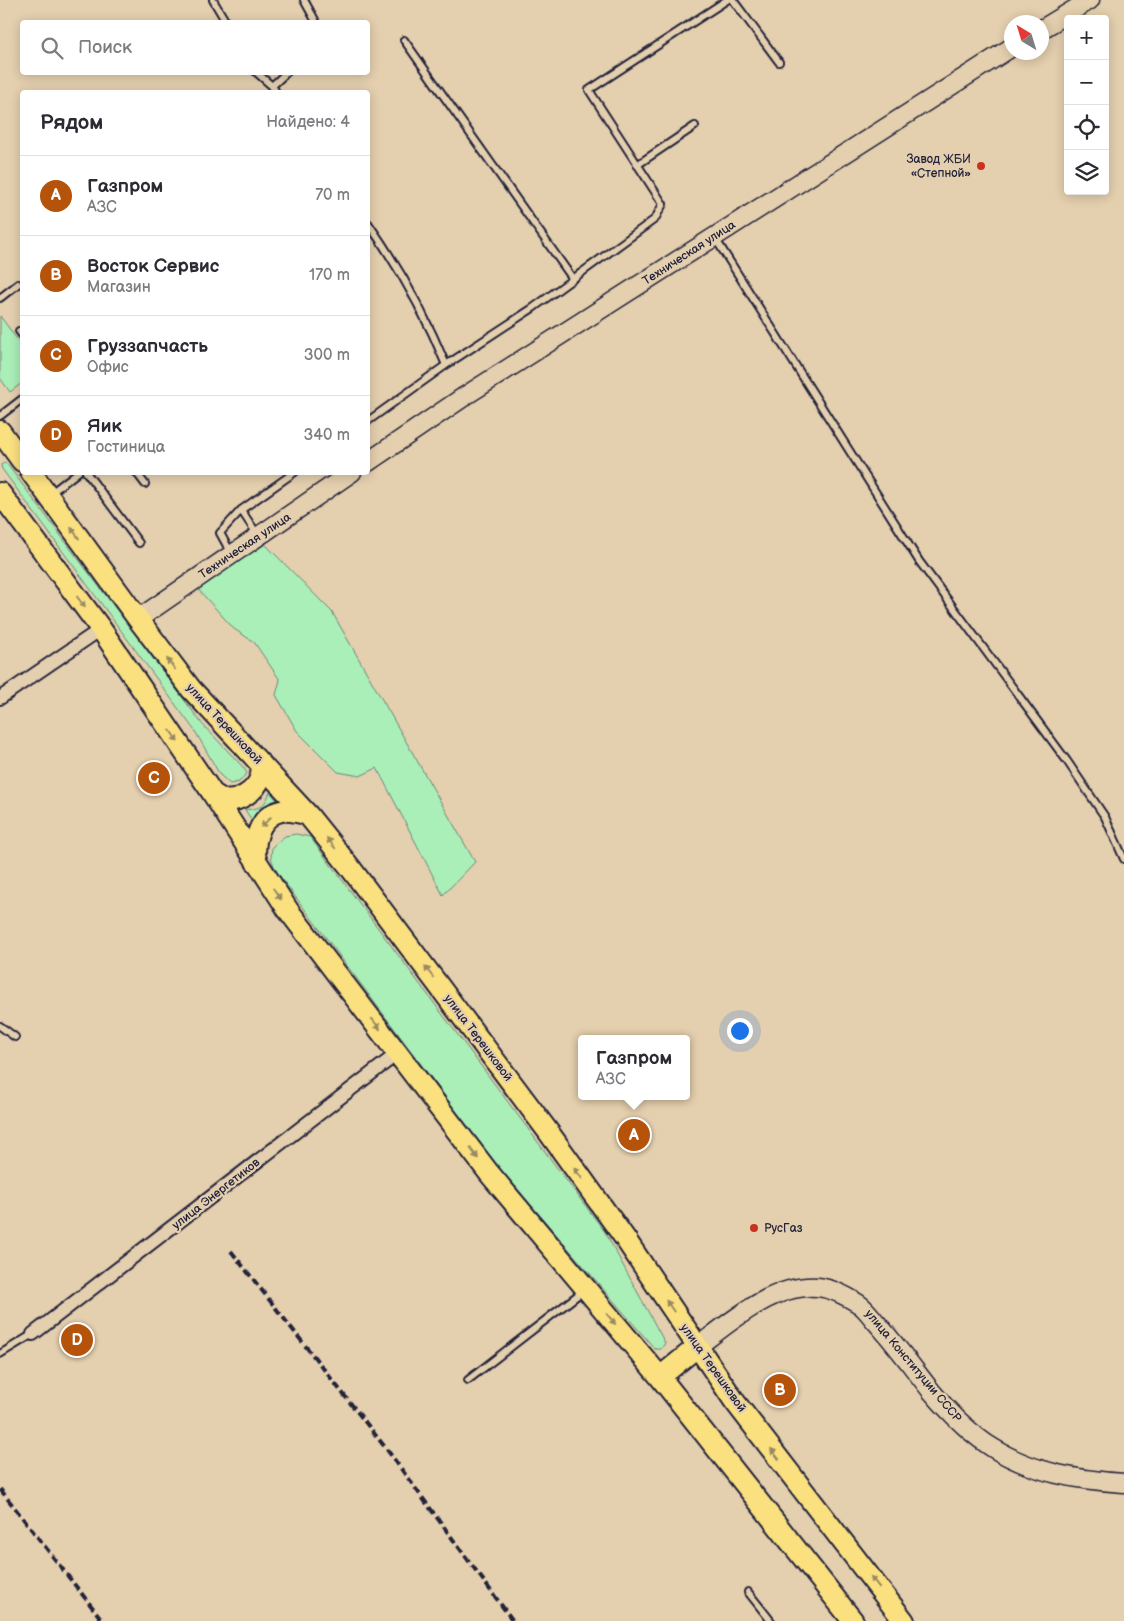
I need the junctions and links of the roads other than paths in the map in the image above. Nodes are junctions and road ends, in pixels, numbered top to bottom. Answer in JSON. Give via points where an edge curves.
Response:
{"nodes":[{"id":1,"x":213,"y":0,"type":"edge"},
{"id":2,"x":304,"y":0,"type":"edge"},
{"id":3,"x":727,"y":0,"type":"edge"},
{"id":4,"x":733,"y":0,"type":"edge"},
{"id":5,"x":1090,"y":0,"type":"edge"},
{"id":6,"x":225,"y":20,"type":"edge"},
{"id":7,"x":315,"y":20,"type":"edge"},
{"id":8,"x":1049,"y":25,"type":"edge"},
{"id":9,"x":404,"y":40,"type":"dead end"},
{"id":10,"x":1004,"y":53,"type":"edge"},
{"id":11,"x":779,"y":62,"type":"dead end"},
{"id":12,"x":258,"y":75,"type":"edge"},
{"id":13,"x":284,"y":75,"type":"edge"},
{"id":14,"x":272,"y":86,"type":"junction"},
{"id":15,"x":275,"y":90,"type":"edge"},
{"id":16,"x":695,"y":126,"type":"dead end"},
{"id":17,"x":637,"y":165,"type":"junction"},
{"id":18,"x":370,"y":226,"type":"edge"},
{"id":19,"x":714,"y":237,"type":"junction"},
{"id":20,"x":573,"y":279,"type":"junction"},
{"id":21,"x":18,"y":284,"type":"dead end"},
{"id":22,"x":0,"y":298,"type":"edge"},
{"id":23,"x":446,"y":365,"type":"junction"},
{"id":24,"x":20,"y":401,"type":"edge"},
{"id":25,"x":0,"y":416,"type":"edge"},
{"id":26,"x":370,"y":420,"type":"edge"},
{"id":27,"x":0,"y":431,"type":"edge"},
{"id":28,"x":13,"y":455,"type":"edge"},
{"id":29,"x":370,"y":461,"type":"edge"},
{"id":30,"x":33,"y":475,"type":"edge"},
{"id":31,"x":74,"y":475,"type":"edge"},
{"id":32,"x":88,"y":475,"type":"edge"},
{"id":33,"x":138,"y":475,"type":"edge"},
{"id":34,"x":291,"y":475,"type":"edge"},
{"id":35,"x":348,"y":475,"type":"edge"},
{"id":36,"x":145,"y":484,"type":"dead end"},
{"id":37,"x":0,"y":493,"type":"edge"},
{"id":38,"x":48,"y":496,"type":"junction"},
{"id":39,"x":241,"y":510,"type":"junction"},
{"id":40,"x":259,"y":536,"type":"junction"},
{"id":41,"x":139,"y":543,"type":"dead end"},
{"id":42,"x":231,"y":554,"type":"junction"},
{"id":43,"x":138,"y":620,"type":"junction"},
{"id":44,"x":102,"y":630,"type":"junction"},
{"id":45,"x":0,"y":698,"type":"edge"},
{"id":46,"x":262,"y":765,"type":"junction"},
{"id":47,"x":213,"y":794,"type":"junction"},
{"id":48,"x":308,"y":815,"type":"junction"},
{"id":49,"x":1124,"y":859,"type":"edge"},
{"id":50,"x":256,"y":863,"type":"junction"},
{"id":51,"x":0,"y":1026,"type":"edge"},
{"id":52,"x":14,"y":1037,"type":"dead end"},
{"id":53,"x":398,"y":1053,"type":"junction"},
{"id":54,"x":586,"y":1289,"type":"junction"},
{"id":55,"x":33,"y":1334,"type":"joint"},
{"id":56,"x":697,"y":1347,"type":"junction"},
{"id":57,"x":0,"y":1354,"type":"edge"},
{"id":58,"x":660,"y":1376,"type":"junction"},
{"id":59,"x":468,"y":1380,"type":"dead end"},
{"id":60,"x":1124,"y":1483,"type":"edge"},
{"id":61,"x":748,"y":1592,"type":"dead end"},
{"id":62,"x":771,"y":1621,"type":"edge"},
{"id":63,"x":853,"y":1621,"type":"edge"},
{"id":64,"x":904,"y":1621,"type":"edge"}],
"edges":[{"from":1,"to":6,"type":"lane"},
{"from":2,"to":7,"type":"lane"},
{"from":3,"to":17,"type":"lane","via":[[589,90]]},
{"from":4,"to":11,"type":"lane"},
{"from":5,"to":8,"type":"street"},
{"from":9,"to":20,"type":"lane"},
{"from":10,"to":19,"type":"street","name":"Техническая улица"},
{"from":12,"to":14,"type":"lane"},
{"from":13,"to":14,"type":"lane"},
{"from":14,"to":15,"type":"lane"},
{"from":16,"to":17,"type":"lane"},
{"from":17,"to":20,"type":"lane","via":[[663,204],[655,219]]},
{"from":18,"to":23,"type":"lane","via":[[410,288]]},
{"from":19,"to":29,"type":"street","name":"Техническая улица"},
{"from":19,"to":49,"type":"lane","via":[[919,561],[1105,817]]},
{"from":20,"to":23,"type":"lane"},
{"from":21,"to":22,"type":"lane"},
{"from":23,"to":26,"type":"lane"},
{"from":24,"to":25,"type":"lane"},
{"from":27,"to":28,"type":"main road"},
{"from":30,"to":38,"type":"main road","name":"улица Терешковой"},
{"from":31,"to":38,"type":"lane"},
{"from":32,"to":41,"type":"lane"},
{"from":33,"to":36,"type":"lane"},
{"from":34,"to":39,"type":"lane"},
{"from":35,"to":40,"type":"street","name":"Техническая улица"},
{"from":37,"to":44,"type":"main road","one_way":true},
{"from":43,"to":38,"type":"main road","name":"улица Терешковой","one_way":true},
{"from":39,"to":40,"type":"lane"},
{"from":39,"to":42,"type":"lane","via":[[220,533]]},
{"from":40,"to":42,"type":"street","name":"Техническая улица"},
{"from":42,"to":43,"type":"street","name":"Техническая улица"},
{"from":46,"to":43,"type":"main road","name":"улица Терешковой","one_way":true,"via":[[191,689]]},
{"from":44,"to":45,"type":"street"},
{"from":44,"to":47,"type":"main road","one_way":true},
{"from":46,"to":47,"type":"main road","via":[[260,778],[245,796],[224,800]]},
{"from":46,"to":48,"type":"main road","name":"улица Терешковой"},
{"from":47,"to":50,"type":"main road"},
{"from":48,"to":50,"type":"main road","one_way":true,"via":[[293,811],[280,812],[269,818],[256,837]]},
{"from":56,"to":48,"type":"main road","name":"улица Терешковой","one_way":true,"via":[[547,1130],[350,866]]},
{"from":50,"to":53,"type":"main road","one_way":true,"via":[[288,910]]},
{"from":51,"to":52,"type":"lane"},
{"from":53,"to":54,"type":"main road","one_way":true,"via":[[489,1173]]},
{"from":53,"to":55,"type":"street","name":"улица Энергетиков"},
{"from":54,"to":58,"type":"main road","one_way":true},
{"from":54,"to":59,"type":"lane"},
{"from":55,"to":57,"type":"lane"},
{"from":56,"to":58,"type":"main road","name":"улица Конституции СССР"},
{"from":56,"to":60,"type":"street","name":"улица Конституции СССР","via":[[775,1295],[804,1287],[834,1291],[860,1305],[960,1423],[993,1448],[1028,1466],[1066,1477]]},
{"from":64,"to":56,"type":"main road","name":"улица Терешковой","one_way":true,"via":[[735,1402]]},
{"from":58,"to":63,"type":"main road"},
{"from":61,"to":62,"type":"lane"}]}
